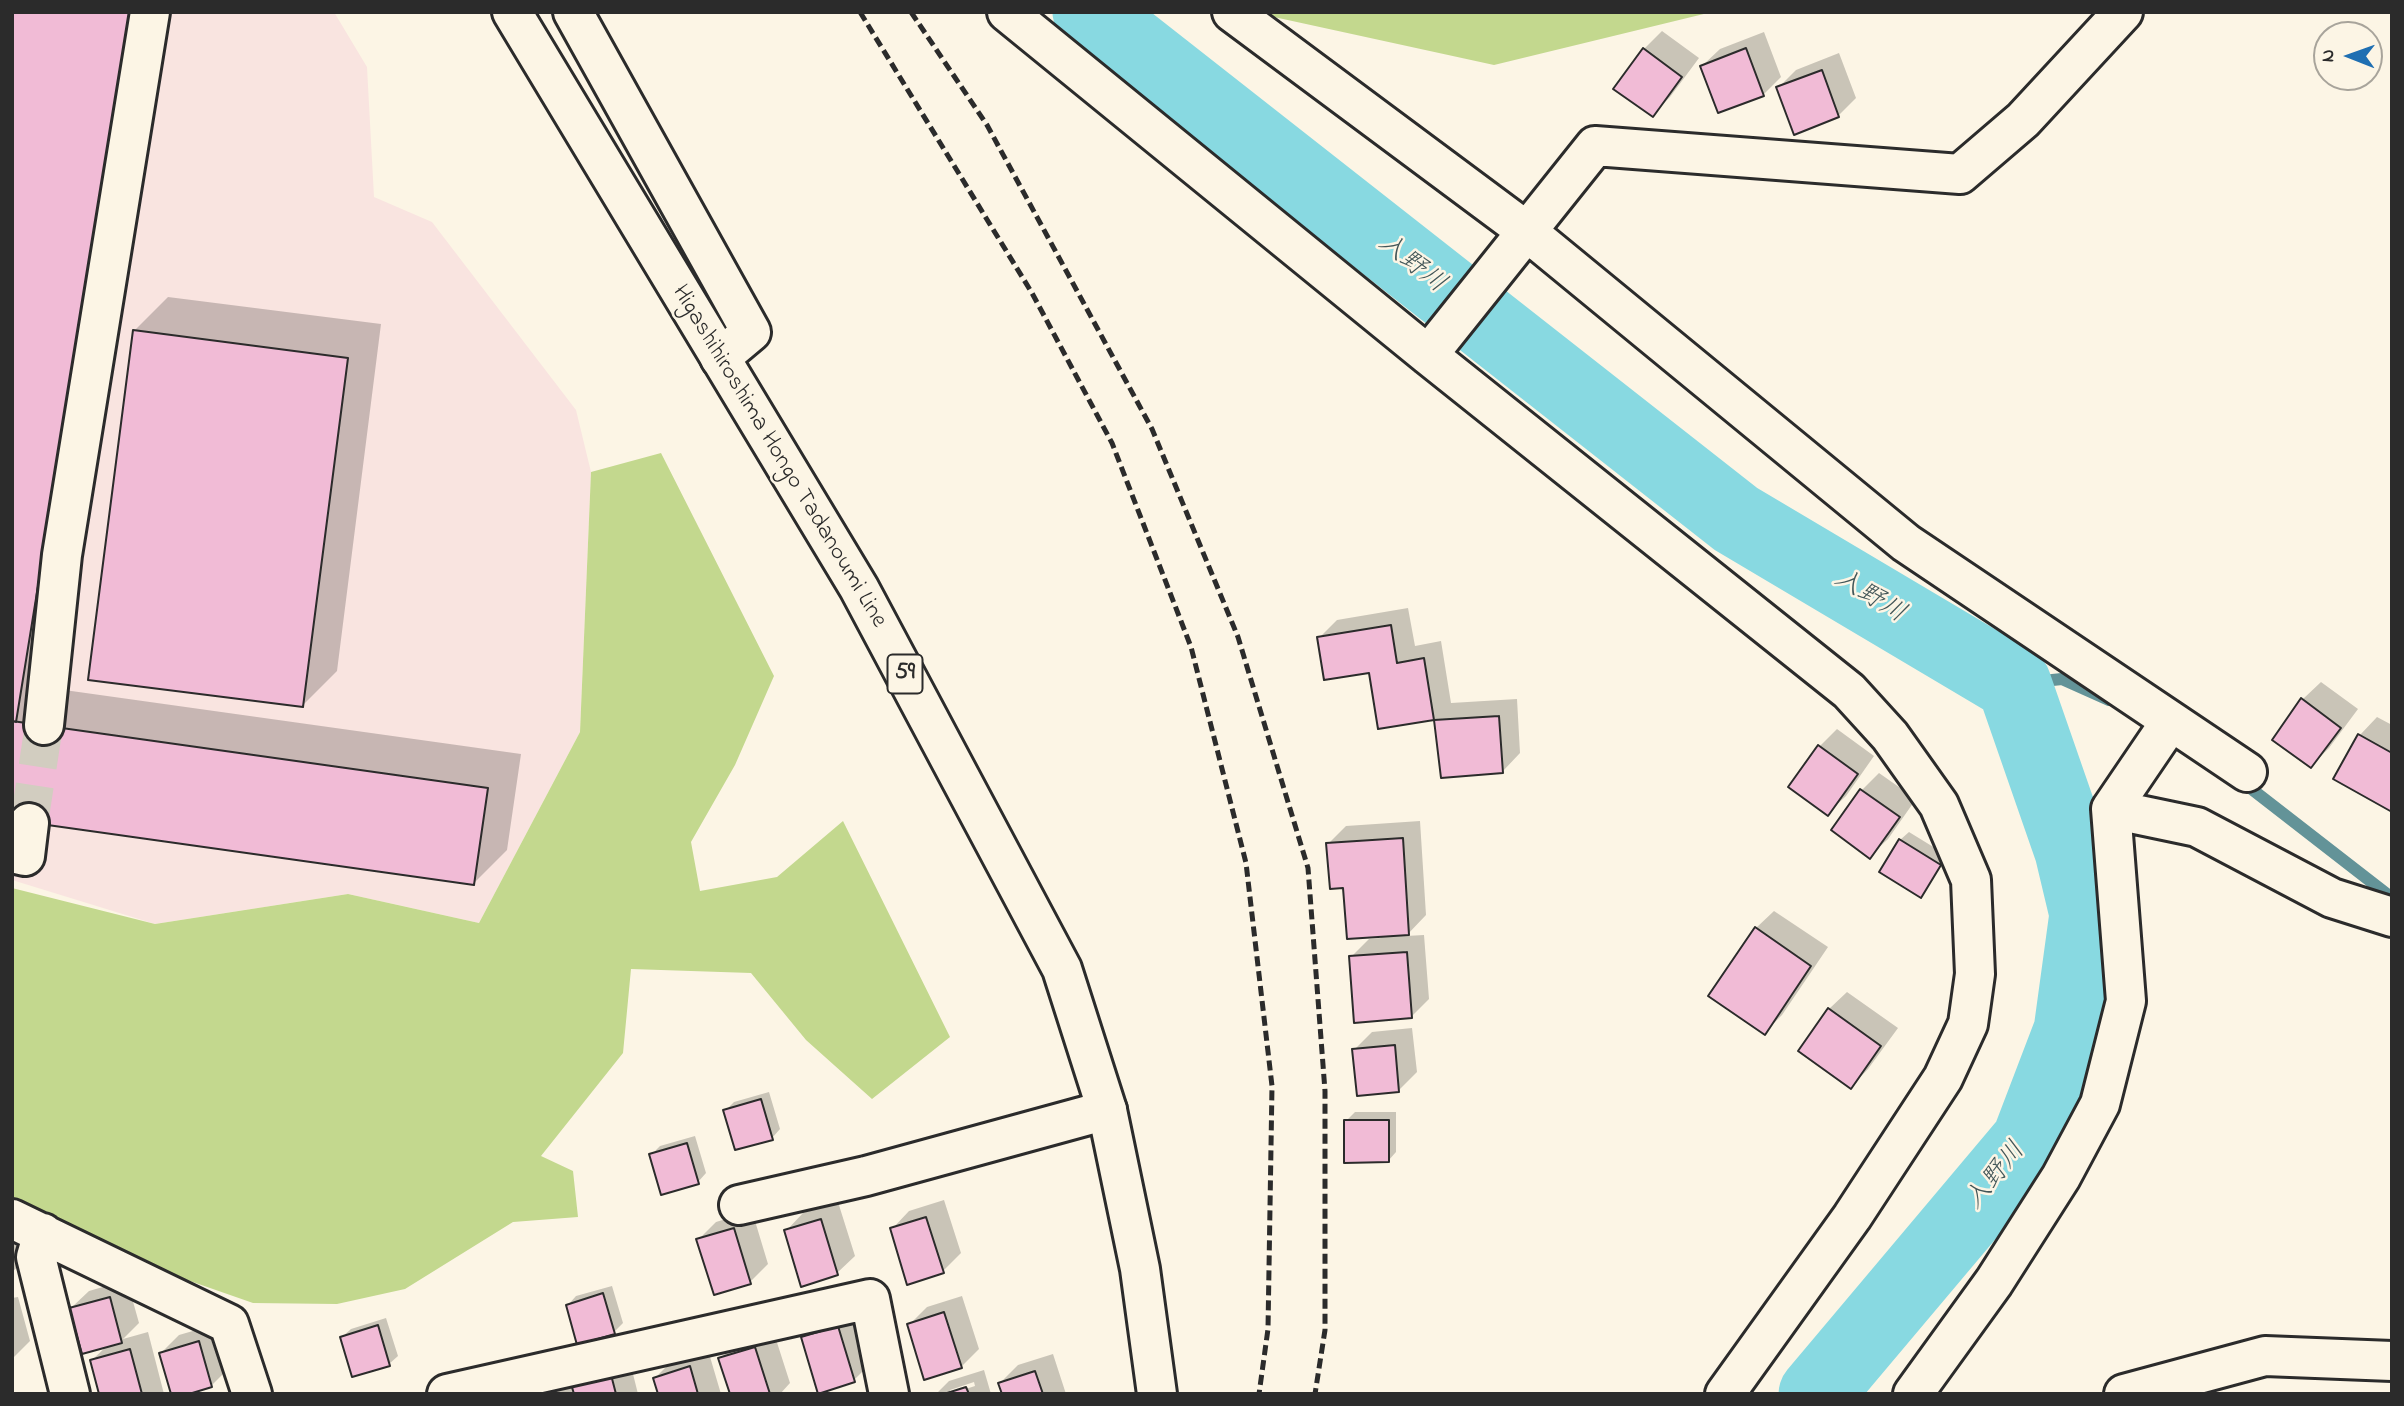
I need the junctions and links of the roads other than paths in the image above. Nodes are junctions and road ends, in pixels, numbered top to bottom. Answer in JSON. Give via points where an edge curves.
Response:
{"nodes":[{"id":1,"x":150,"y":12,"type":"edge"},
{"id":2,"x":512,"y":12,"type":"edge"},
{"id":3,"x":573,"y":12,"type":"edge"},
{"id":4,"x":1007,"y":12,"type":"edge"},
{"id":5,"x":1232,"y":12,"type":"edge"},
{"id":6,"x":2123,"y":12,"type":"edge"},
{"id":7,"x":1520,"y":237,"type":"junction"},
{"id":8,"x":1427,"y":355,"type":"junction"},
{"id":9,"x":720,"y":358,"type":"junction"},
{"id":10,"x":44,"y":725,"type":"tunnel mouth"},
{"id":11,"x":2167,"y":729,"type":"junction"},
{"id":12,"x":2247,"y":772,"type":"dead end"},
{"id":13,"x":2121,"y":794,"type":"junction"},
{"id":14,"x":2392,"y":917,"type":"edge"},
{"id":15,"x":1107,"y":1110,"type":"junction"},
{"id":16,"x":739,"y":1205,"type":"dead end"},
{"id":17,"x":28,"y":1226,"type":"edge"},
{"id":18,"x":2392,"y":1361,"type":"edge"},
{"id":19,"x":71,"y":1394,"type":"edge"},
{"id":20,"x":252,"y":1394,"type":"edge"},
{"id":21,"x":447,"y":1394,"type":"edge"},
{"id":22,"x":889,"y":1394,"type":"edge"},
{"id":23,"x":1157,"y":1394,"type":"edge"},
{"id":24,"x":1726,"y":1394,"type":"edge"},
{"id":25,"x":1913,"y":1394,"type":"edge"},
{"id":26,"x":2124,"y":1394,"type":"edge"}],
"edges":[{"from":1,"to":10,"type":"street","via":[[62,555]]},
{"from":2,"to":9,"type":"street","name":"Higashihiroshima Hongo Tadanoumi Line","number":"59"},
{"from":3,"to":9,"type":"street","via":[[751,332]]},
{"from":4,"to":8,"type":"street"},
{"from":5,"to":7,"type":"street"},
{"from":6,"to":7,"type":"street","via":[[2023,120],[1960,174],[1595,146]]},
{"from":7,"to":8,"type":"street"},
{"from":7,"to":11,"type":"street","via":[[1906,543]]},
{"from":8,"to":24,"type":"street","via":[[1850,691],[1890,736],[1939,806],[1971,880],[1975,974],[1968,1024],[1943,1078],[1852,1217]]},
{"from":9,"to":15,"type":"street","name":"Higashihiroshima Hongo Tadanoumi Line","number":"59","via":[[859,588],[1062,969]]},
{"from":11,"to":12,"type":"street"},
{"from":11,"to":13,"type":"street"},
{"from":13,"to":14,"type":"street","via":[[2197,827],[2332,898]]},
{"from":13,"to":25,"type":"street","via":[[2126,1002],[2100,1104],[2061,1177],[1994,1282]]},
{"from":15,"to":16,"type":"street","via":[[866,1176]]},
{"from":15,"to":23,"type":"street","name":"Higashihiroshima Hongo Tadanoumi Line","number":"59","via":[[1140,1269]]},
{"from":17,"to":19,"type":"street"},
{"from":17,"to":20,"type":"street","via":[[229,1324]]},
{"from":18,"to":26,"type":"street","via":[[2265,1356]]},
{"from":21,"to":22,"type":"street","via":[[870,1299]]}]}
